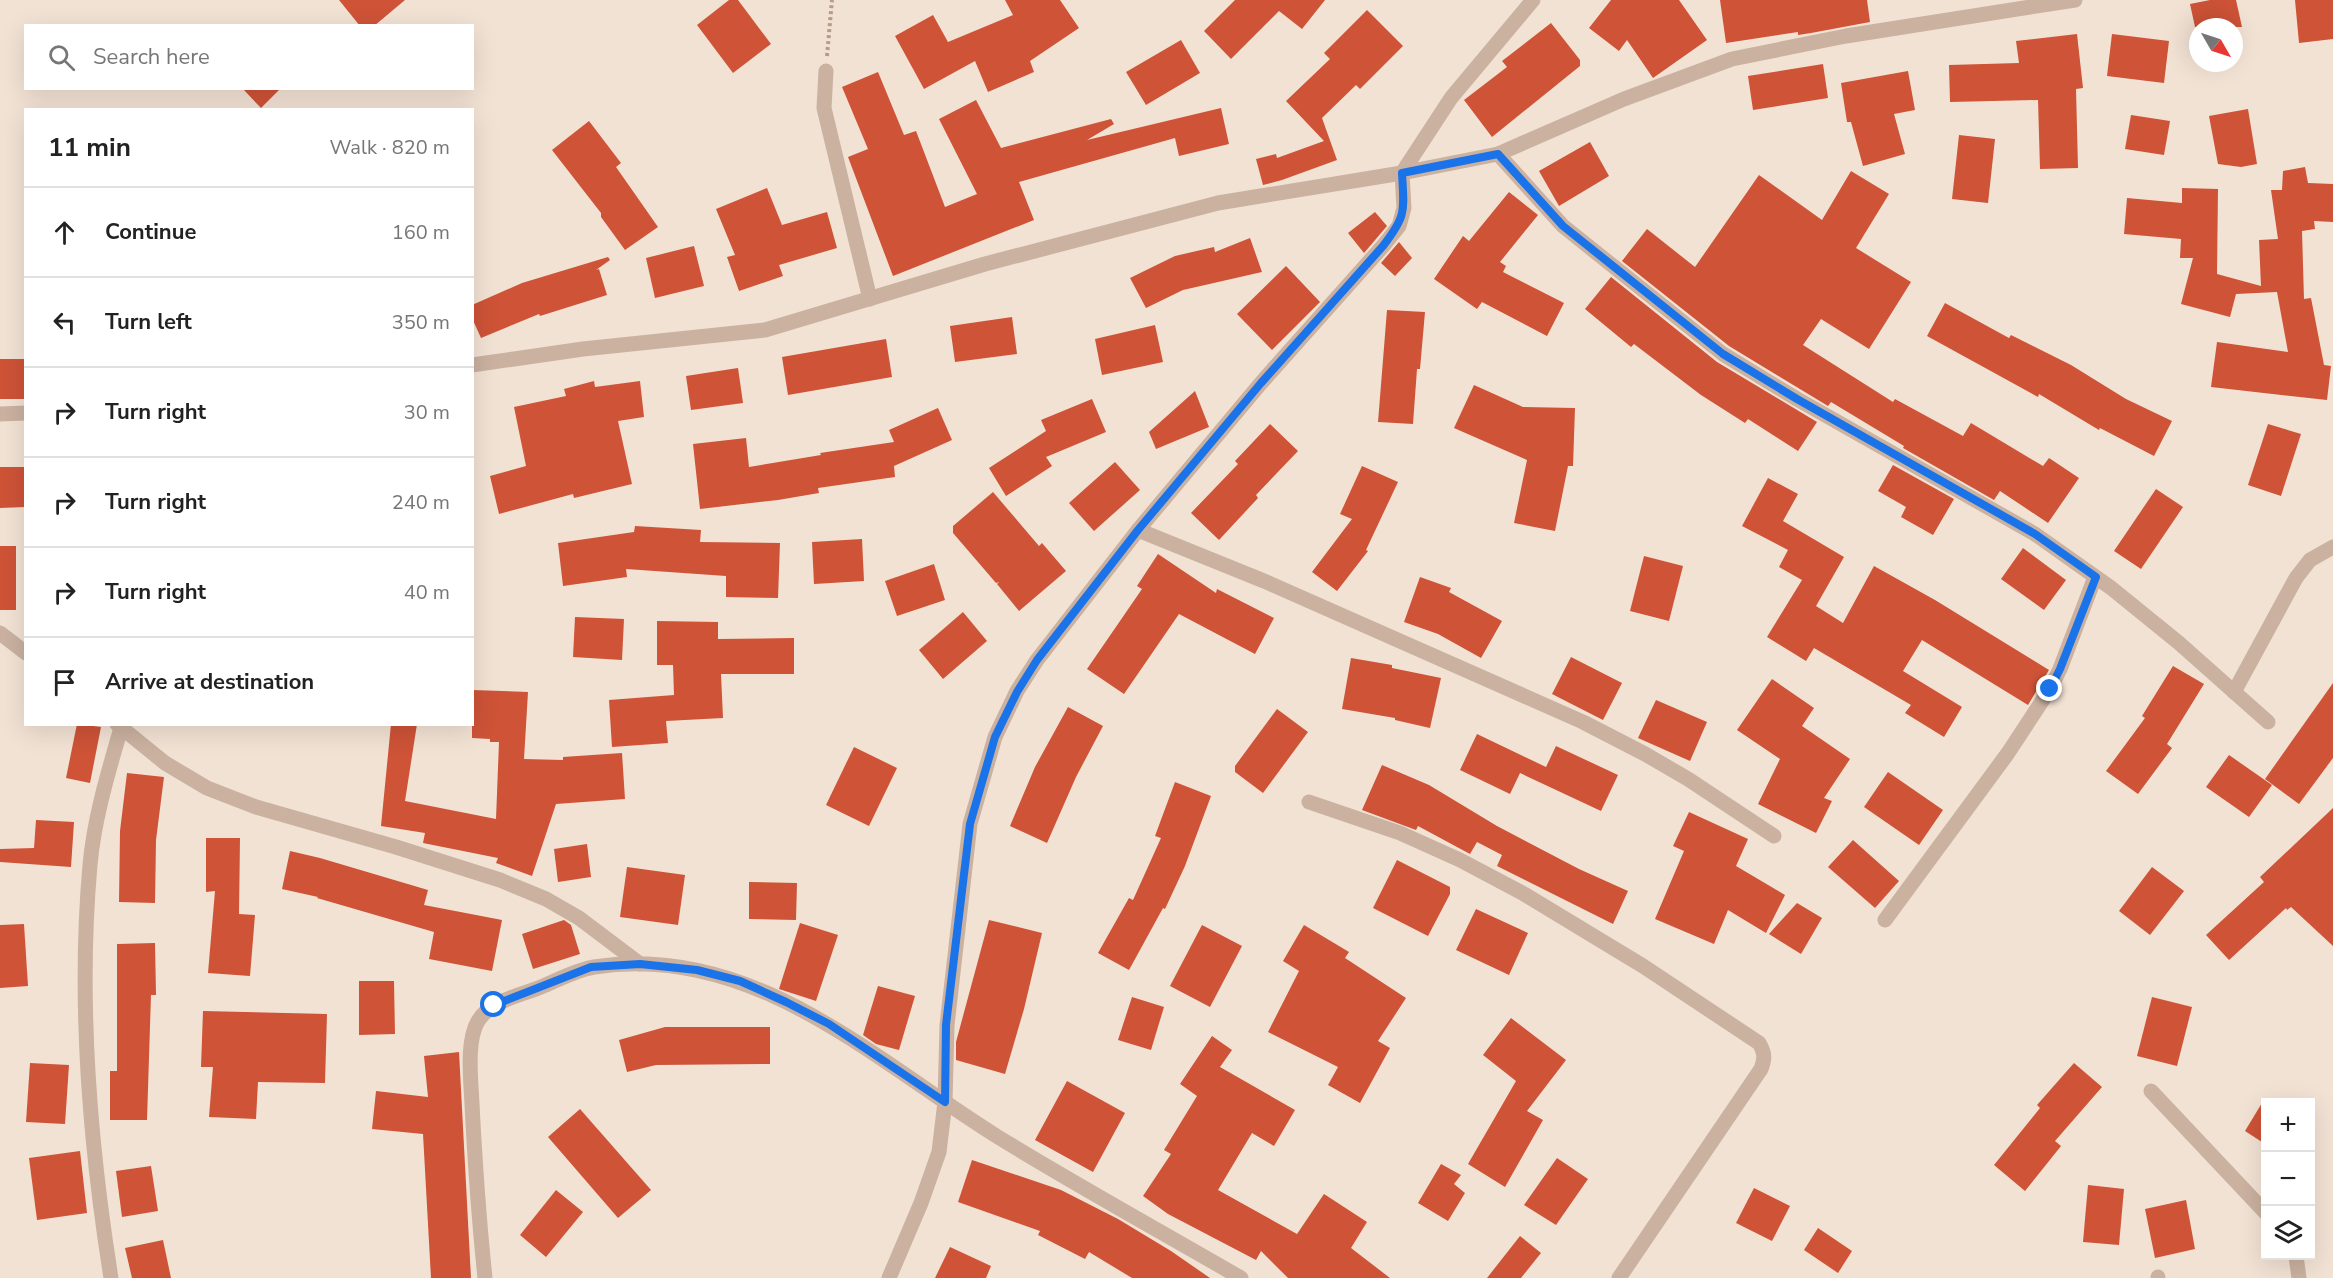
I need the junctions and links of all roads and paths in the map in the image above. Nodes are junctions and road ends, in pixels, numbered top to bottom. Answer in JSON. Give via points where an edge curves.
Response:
{"nodes":[{"id":1,"x":832,"y":0,"type":"edge"},
{"id":2,"x":1533,"y":0,"type":"edge"},
{"id":3,"x":2075,"y":0,"type":"edge"},
{"id":4,"x":826,"y":71,"type":"joint"},
{"id":5,"x":1498,"y":154,"type":"junction"},
{"id":6,"x":1402,"y":173,"type":"junction"},
{"id":7,"x":870,"y":299,"type":"junction"},
{"id":8,"x":474,"y":365,"type":"edge"},
{"id":9,"x":24,"y":413,"type":"edge"},
{"id":10,"x":0,"y":414,"type":"edge"},
{"id":11,"x":1138,"y":530,"type":"junction"},
{"id":12,"x":2333,"y":547,"type":"edge"},
{"id":13,"x":2096,"y":577,"type":"junction"},
{"id":14,"x":0,"y":633,"type":"edge"},
{"id":15,"x":24,"y":651,"type":"edge"},
{"id":16,"x":2234,"y":692,"type":"junction"},
{"id":17,"x":2268,"y":722,"type":"dead end"},
{"id":18,"x":119,"y":726,"type":"edge"},
{"id":19,"x":1310,"y":802,"type":"dead end"},
{"id":20,"x":1774,"y":836,"type":"dead end"},
{"id":21,"x":1885,"y":920,"type":"dead end"},
{"id":22,"x":640,"y":964,"type":"junction"},
{"id":23,"x":2151,"y":1091,"type":"dead end"},
{"id":24,"x":945,"y":1102,"type":"junction"},
{"id":25,"x":2261,"y":1209,"type":"edge"},
{"id":26,"x":2297,"y":1260,"type":"edge"},
{"id":27,"x":111,"y":1278,"type":"edge"},
{"id":28,"x":485,"y":1278,"type":"edge"},
{"id":29,"x":889,"y":1278,"type":"edge"},
{"id":30,"x":1241,"y":1278,"type":"edge"},
{"id":31,"x":1619,"y":1278,"type":"edge"},
{"id":32,"x":2299,"y":1278,"type":"edge"}],
"edges":[{"from":1,"to":4,"type":"path"},
{"from":2,"to":6,"type":"street","via":[[1451,98]]},
{"from":3,"to":5,"type":"street","via":[[1846,36],[1732,59],[1624,99]]},
{"from":4,"to":7,"type":"street","via":[[824,108]]},
{"from":5,"to":6,"type":"street"},
{"from":5,"to":13,"type":"street","via":[[1563,226],[1723,354],[2035,534]]},
{"from":6,"to":7,"type":"street","via":[[1218,203],[985,264]]},
{"from":6,"to":11,"type":"street","via":[[1404,208],[1399,226]]},
{"from":7,"to":8,"type":"street","via":[[765,330]]},
{"from":9,"to":10,"type":"street"},
{"from":11,"to":20,"type":"street","via":[[1264,581],[1583,722],[1679,774]]},
{"from":11,"to":24,"type":"street","via":[[1037,660],[995,737],[970,824],[946,1025]]},
{"from":12,"to":16,"type":"street","via":[[2310,560],[2296,578]]},
{"from":13,"to":16,"type":"street"},
{"from":13,"to":21,"type":"street","via":[[2050,689],[2008,753]]},
{"from":14,"to":15,"type":"street"},
{"from":16,"to":17,"type":"street"},
{"from":18,"to":22,"type":"street","via":[[165,763],[207,788],[256,807],[500,880],[546,899],[579,918]]},
{"from":18,"to":27,"type":"street","via":[[90,864],[87,952],[92,1127]]},
{"from":19,"to":31,"type":"street","via":[[1400,833],[1497,879],[1643,966],[1759,1043],[1764,1051],[1761,1069]]},
{"from":22,"to":24,"type":"street","via":[[740,981],[829,1024]]},
{"from":22,"to":28,"type":"street","via":[[591,967],[494,1005],[479,1020],[472,1037],[471,1075],[475,1181]]},
{"from":23,"to":25,"type":"street"},
{"from":24,"to":29,"type":"street","via":[[939,1152]]},
{"from":24,"to":30,"type":"street"},
{"from":26,"to":32,"type":"street"}]}
